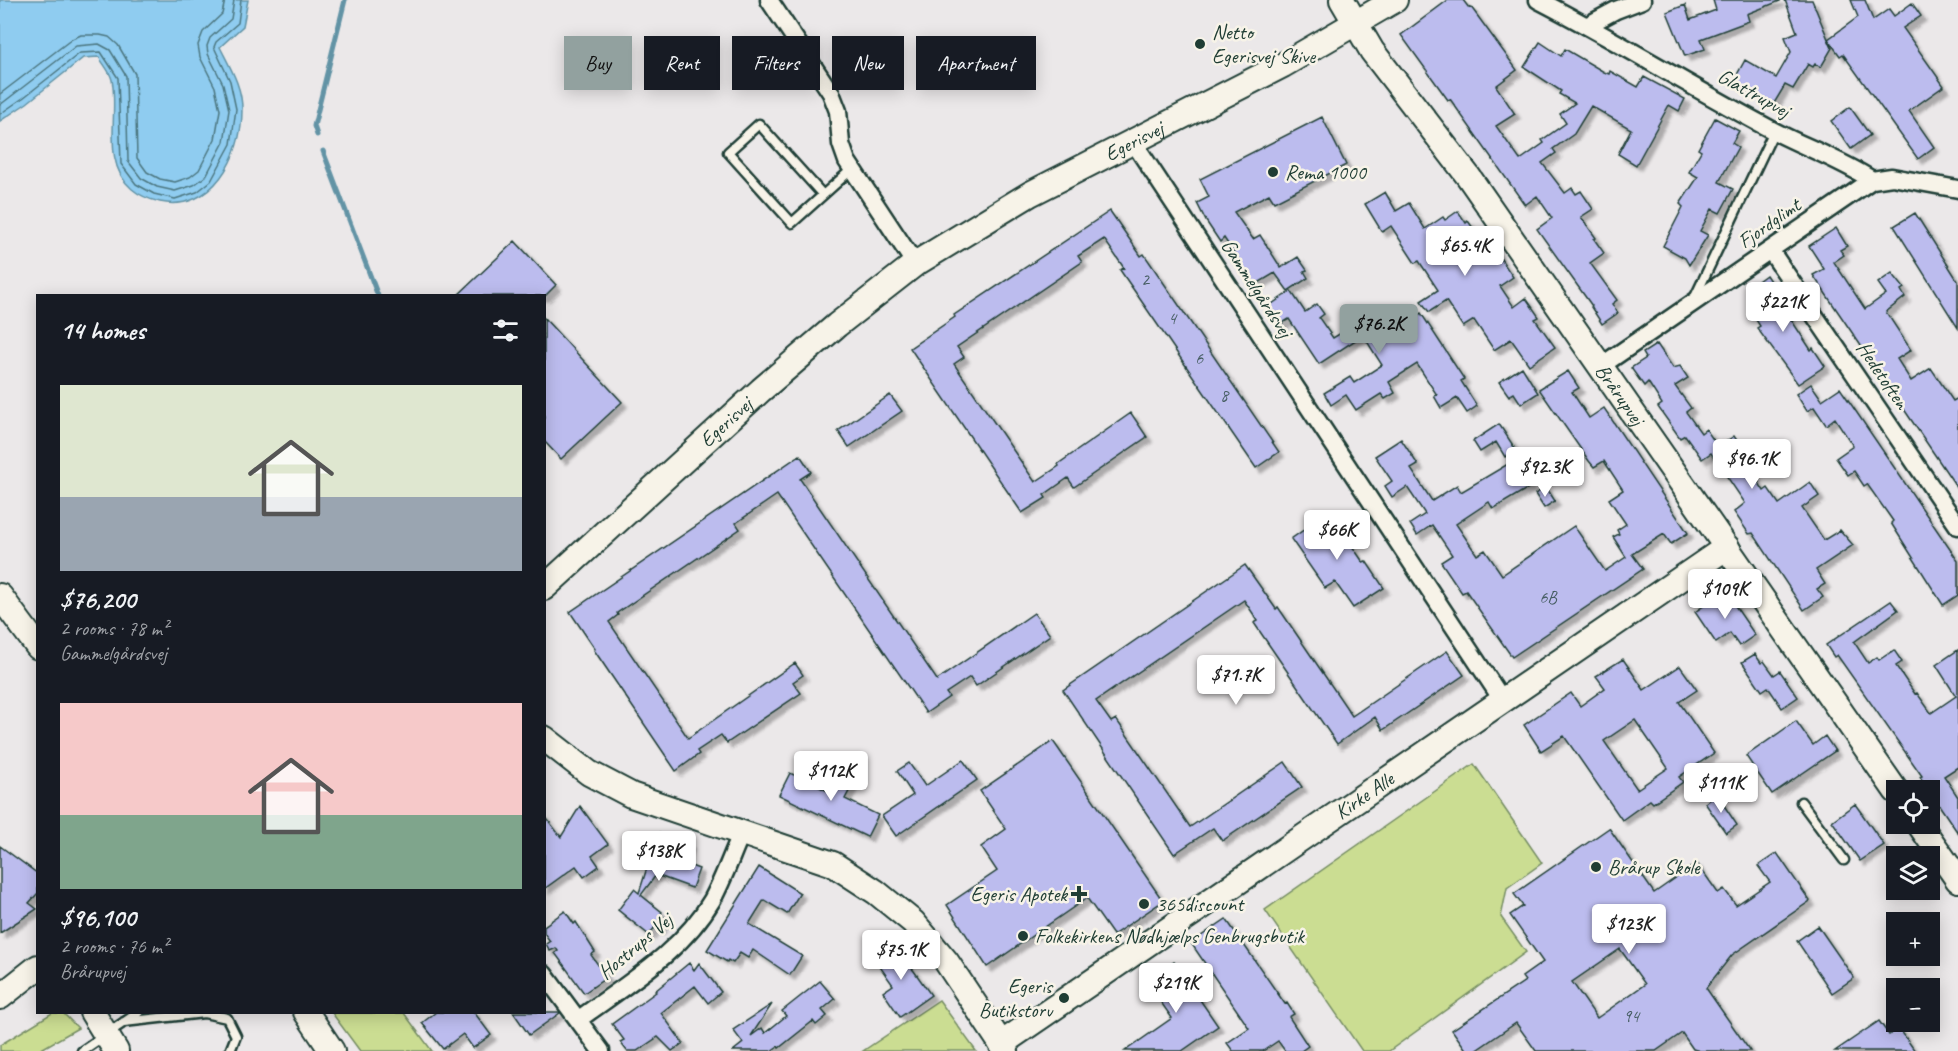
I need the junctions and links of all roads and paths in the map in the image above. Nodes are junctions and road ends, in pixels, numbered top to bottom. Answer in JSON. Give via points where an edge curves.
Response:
{"nodes":[{"id":1,"x":769,"y":0,"type":"edge"},
{"id":2,"x":1342,"y":0,"type":"edge"},
{"id":3,"x":1395,"y":0,"type":"edge"},
{"id":4,"x":1538,"y":0,"type":"edge"},
{"id":5,"x":1642,"y":0,"type":"edge"},
{"id":6,"x":1355,"y":24,"type":"junction"},
{"id":7,"x":1588,"y":26,"type":"junction"},
{"id":8,"x":1774,"y":131,"type":"junction"},
{"id":9,"x":1132,"y":140,"type":"junction"},
{"id":10,"x":852,"y":169,"type":"junction"},
{"id":11,"x":1872,"y":180,"type":"junction"},
{"id":12,"x":1958,"y":189,"type":"edge"},
{"id":13,"x":824,"y":195,"type":"junction"},
{"id":14,"x":1770,"y":250,"type":"junction"},
{"id":15,"x":915,"y":264,"type":"junction"},
{"id":16,"x":1692,"y":304,"type":"junction"},
{"id":17,"x":1601,"y":366,"type":"junction"},
{"id":18,"x":1958,"y":526,"type":"edge"},
{"id":19,"x":1727,"y":548,"type":"junction"},
{"id":20,"x":546,"y":586,"type":"edge"},
{"id":21,"x":0,"y":596,"type":"edge"},
{"id":22,"x":36,"y":644,"type":"edge"},
{"id":23,"x":1503,"y":701,"type":"junction"},
{"id":24,"x":546,"y":740,"type":"edge"},
{"id":25,"x":1888,"y":780,"type":"edge"},
{"id":26,"x":1801,"y":802,"type":"dead end"},
{"id":27,"x":742,"y":832,"type":"junction"},
{"id":28,"x":1926,"y":834,"type":"edge"},
{"id":29,"x":1844,"y":860,"type":"dead end"},
{"id":30,"x":1958,"y":880,"type":"edge"},
{"id":31,"x":36,"y":969,"type":"edge"},
{"id":32,"x":546,"y":977,"type":"edge"},
{"id":33,"x":36,"y":988,"type":"edge"},
{"id":34,"x":0,"y":997,"type":"edge"},
{"id":35,"x":0,"y":1012,"type":"edge"},
{"id":36,"x":96,"y":1014,"type":"edge"},
{"id":37,"x":137,"y":1014,"type":"edge"},
{"id":38,"x":198,"y":1014,"type":"edge"},
{"id":39,"x":209,"y":1014,"type":"edge"},
{"id":40,"x":303,"y":1014,"type":"edge"},
{"id":41,"x":578,"y":1020,"type":"junction"},
{"id":42,"x":120,"y":1028,"type":"edge"},
{"id":43,"x":319,"y":1032,"type":"edge"},
{"id":44,"x":999,"y":1049,"type":"edge"},
{"id":45,"x":81,"y":1051,"type":"edge"},
{"id":46,"x":230,"y":1051,"type":"edge"},
{"id":47,"x":601,"y":1051,"type":"edge"}],
"edges":[{"from":1,"to":10,"type":"street","via":[[831,93],[838,111],[841,144]]},
{"from":2,"to":6,"type":"street","name":"Brårupvej"},
{"from":3,"to":6,"type":"street","name":"Egerisvej"},
{"from":4,"to":7,"type":"street","name":"Glattrupvej"},
{"from":5,"to":7,"type":"street"},
{"from":6,"to":9,"type":"street","name":"Egerisvej"},
{"from":6,"to":17,"type":"street","name":"Brårupvej"},
{"from":7,"to":8,"type":"street","name":"Glattrupvej"},
{"from":8,"to":11,"type":"street","name":"Glattrupvej","via":[[1851,166]]},
{"from":8,"to":16,"type":"lane","name":"Fjordglimt"},
{"from":9,"to":15,"type":"street","name":"Egerisvej","via":[[1030,194]]},
{"from":9,"to":23,"type":"street","name":"Gammelgårdsvej"},
{"from":10,"to":13,"type":"lane"},
{"from":10,"to":15,"type":"street"},
{"from":11,"to":12,"type":"street","via":[[1892,177]]},
{"from":11,"to":14,"type":"street","name":"Fjordglimt"},
{"from":13,"to":13,"type":"lane","via":[[759,124],[728,152],[792,223]]},
{"from":14,"to":16,"type":"street","name":"Fjordglimt"},
{"from":14,"to":18,"type":"street","name":"Hedetoften"},
{"from":15,"to":20,"type":"street","name":"Egerisvej","via":[[761,390]]},
{"from":16,"to":17,"type":"street","name":"Fjordglimt"},
{"from":17,"to":19,"type":"street","name":"Brårupvej"},
{"from":19,"to":23,"type":"street","name":"Kirke Alle"},
{"from":19,"to":25,"type":"street","name":"Brårupvej"},
{"from":21,"to":22,"type":"street"},
{"from":23,"to":44,"type":"street","name":"Kirke Alle"},
{"from":24,"to":27,"type":"street","via":[[590,773],[631,795]]},
{"from":26,"to":29,"type":"lane"},
{"from":27,"to":41,"type":"street","name":"Hostrups Vej","via":[[712,900],[690,929],[663,957]]},
{"from":27,"to":44,"type":"street","via":[[833,864],[913,922],[946,961]]},
{"from":28,"to":30,"type":"street"},
{"from":31,"to":34,"type":"street"},
{"from":32,"to":41,"type":"street"},
{"from":33,"to":35,"type":"street"},
{"from":36,"to":42,"type":"street"},
{"from":37,"to":42,"type":"lane"},
{"from":38,"to":42,"type":"lane"},
{"from":39,"to":46,"type":"lane","via":[[227,1018],[236,1036]]},
{"from":40,"to":43,"type":"street"},
{"from":41,"to":47,"type":"street"},
{"from":42,"to":45,"type":"lane"}]}
